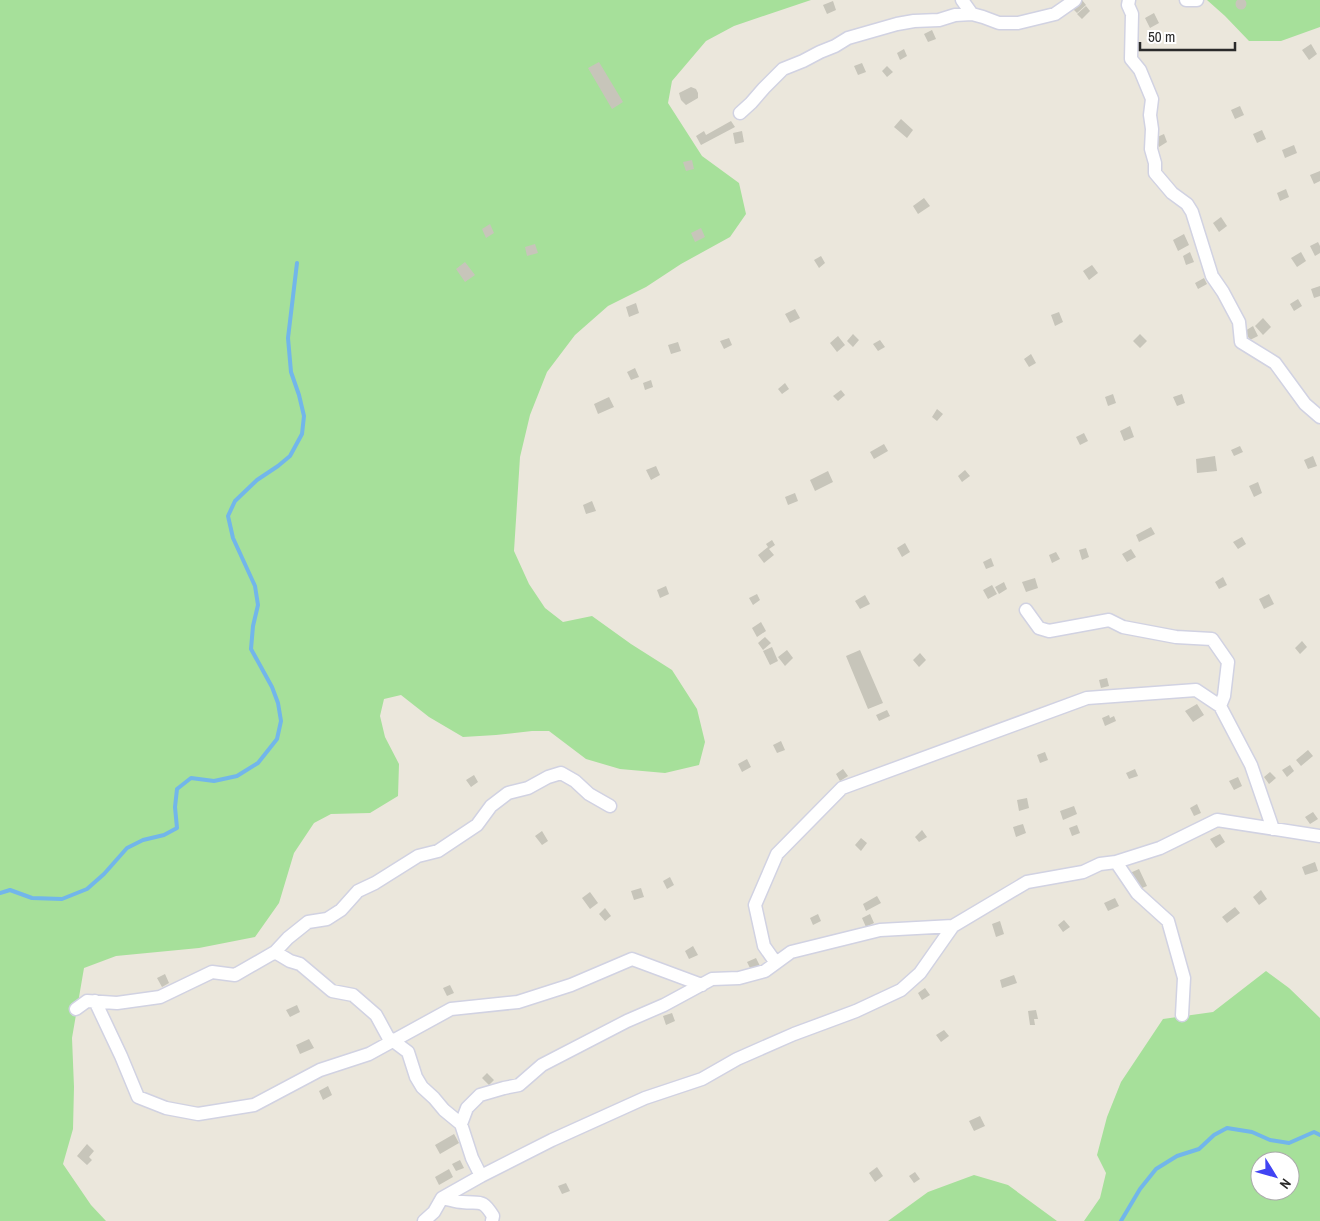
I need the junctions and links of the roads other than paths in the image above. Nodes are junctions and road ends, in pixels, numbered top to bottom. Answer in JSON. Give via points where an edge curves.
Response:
{"nodes":[{"id":1,"x":962,"y":0,"type":"edge"},
{"id":2,"x":1075,"y":0,"type":"edge"},
{"id":3,"x":1128,"y":0,"type":"edge"},
{"id":4,"x":1186,"y":0,"type":"edge"},
{"id":5,"x":1197,"y":0,"type":"edge"},
{"id":6,"x":972,"y":14,"type":"junction"},
{"id":7,"x":740,"y":113,"type":"dead end"},
{"id":8,"x":1320,"y":417,"type":"edge"},
{"id":9,"x":1026,"y":610,"type":"dead end"},
{"id":10,"x":1220,"y":706,"type":"junction"},
{"id":11,"x":610,"y":806,"type":"dead end"},
{"id":12,"x":1273,"y":830,"type":"junction"},
{"id":13,"x":1320,"y":836,"type":"edge"},
{"id":14,"x":1116,"y":862,"type":"junction"},
{"id":15,"x":954,"y":926,"type":"junction"},
{"id":16,"x":275,"y":952,"type":"junction"},
{"id":17,"x":776,"y":963,"type":"junction"},
{"id":18,"x":702,"y":984,"type":"junction"},
{"id":19,"x":95,"y":1001,"type":"junction"},
{"id":20,"x":76,"y":1009,"type":"dead end"},
{"id":21,"x":1182,"y":1015,"type":"dead end"},
{"id":22,"x":392,"y":1040,"type":"junction"},
{"id":23,"x":461,"y":1124,"type":"junction"},
{"id":24,"x":481,"y":1176,"type":"junction"},
{"id":25,"x":442,"y":1198,"type":"junction"},
{"id":26,"x":424,"y":1221,"type":"edge"},
{"id":27,"x":492,"y":1221,"type":"edge"}],
"edges":[{"from":1,"to":6,"type":"street"},
{"from":2,"to":6,"type":"street","via":[[1056,14],[1018,23],[999,22]]},
{"from":3,"to":8,"type":"street","via":[[1132,14],[1131,58],[1140,70],[1152,99],[1151,149],[1156,163],[1155,173],[1192,212],[1212,276],[1239,322],[1241,342],[1275,363],[1305,404]]},
{"from":4,"to":5,"type":"street"},
{"from":6,"to":7,"type":"street","via":[[897,24],[848,38],[783,69]]},
{"from":9,"to":10,"type":"street","via":[[1039,628],[1049,631],[1109,620],[1123,627],[1212,639],[1228,662]]},
{"from":10,"to":12,"type":"street","via":[[1251,765]]},
{"from":10,"to":17,"type":"street","via":[[1196,690],[1087,698],[842,788],[777,854],[755,905],[764,946]]},
{"from":11,"to":16,"type":"street","via":[[561,773],[508,793],[490,806],[477,825],[438,851],[418,856],[358,891],[341,910],[327,919],[308,922]]},
{"from":12,"to":13,"type":"street"},
{"from":12,"to":14,"type":"street","via":[[1217,820],[1160,848]]},
{"from":14,"to":15,"type":"street","via":[[1100,864],[1083,872],[1027,882]]},
{"from":14,"to":21,"type":"street","via":[[1137,893],[1168,921],[1184,978]]},
{"from":15,"to":17,"type":"street","via":[[880,930],[791,952]]},
{"from":15,"to":24,"type":"street","via":[[920,973],[901,990],[794,1034],[702,1079],[645,1098]]},
{"from":16,"to":19,"type":"street","via":[[234,975],[212,972],[160,998],[117,1003]]},
{"from":16,"to":22,"type":"street","via":[[300,964],[332,991],[352,995],[376,1015]]},
{"from":17,"to":18,"type":"street","via":[[765,971]]},
{"from":18,"to":22,"type":"street","via":[[632,959],[571,985],[518,1002],[451,1009]]},
{"from":18,"to":23,"type":"street","via":[[542,1065],[519,1085],[480,1095],[467,1108]]},
{"from":19,"to":20,"type":"street","via":[[87,1001]]},
{"from":19,"to":22,"type":"street","via":[[138,1097],[166,1108],[198,1114],[254,1105],[320,1070],[369,1054]]},
{"from":22,"to":23,"type":"street","via":[[408,1052],[422,1087]]},
{"from":23,"to":24,"type":"street"},
{"from":24,"to":25,"type":"street"},
{"from":25,"to":26,"type":"street"},
{"from":25,"to":27,"type":"street","via":[[478,1201],[488,1208]]}]}
